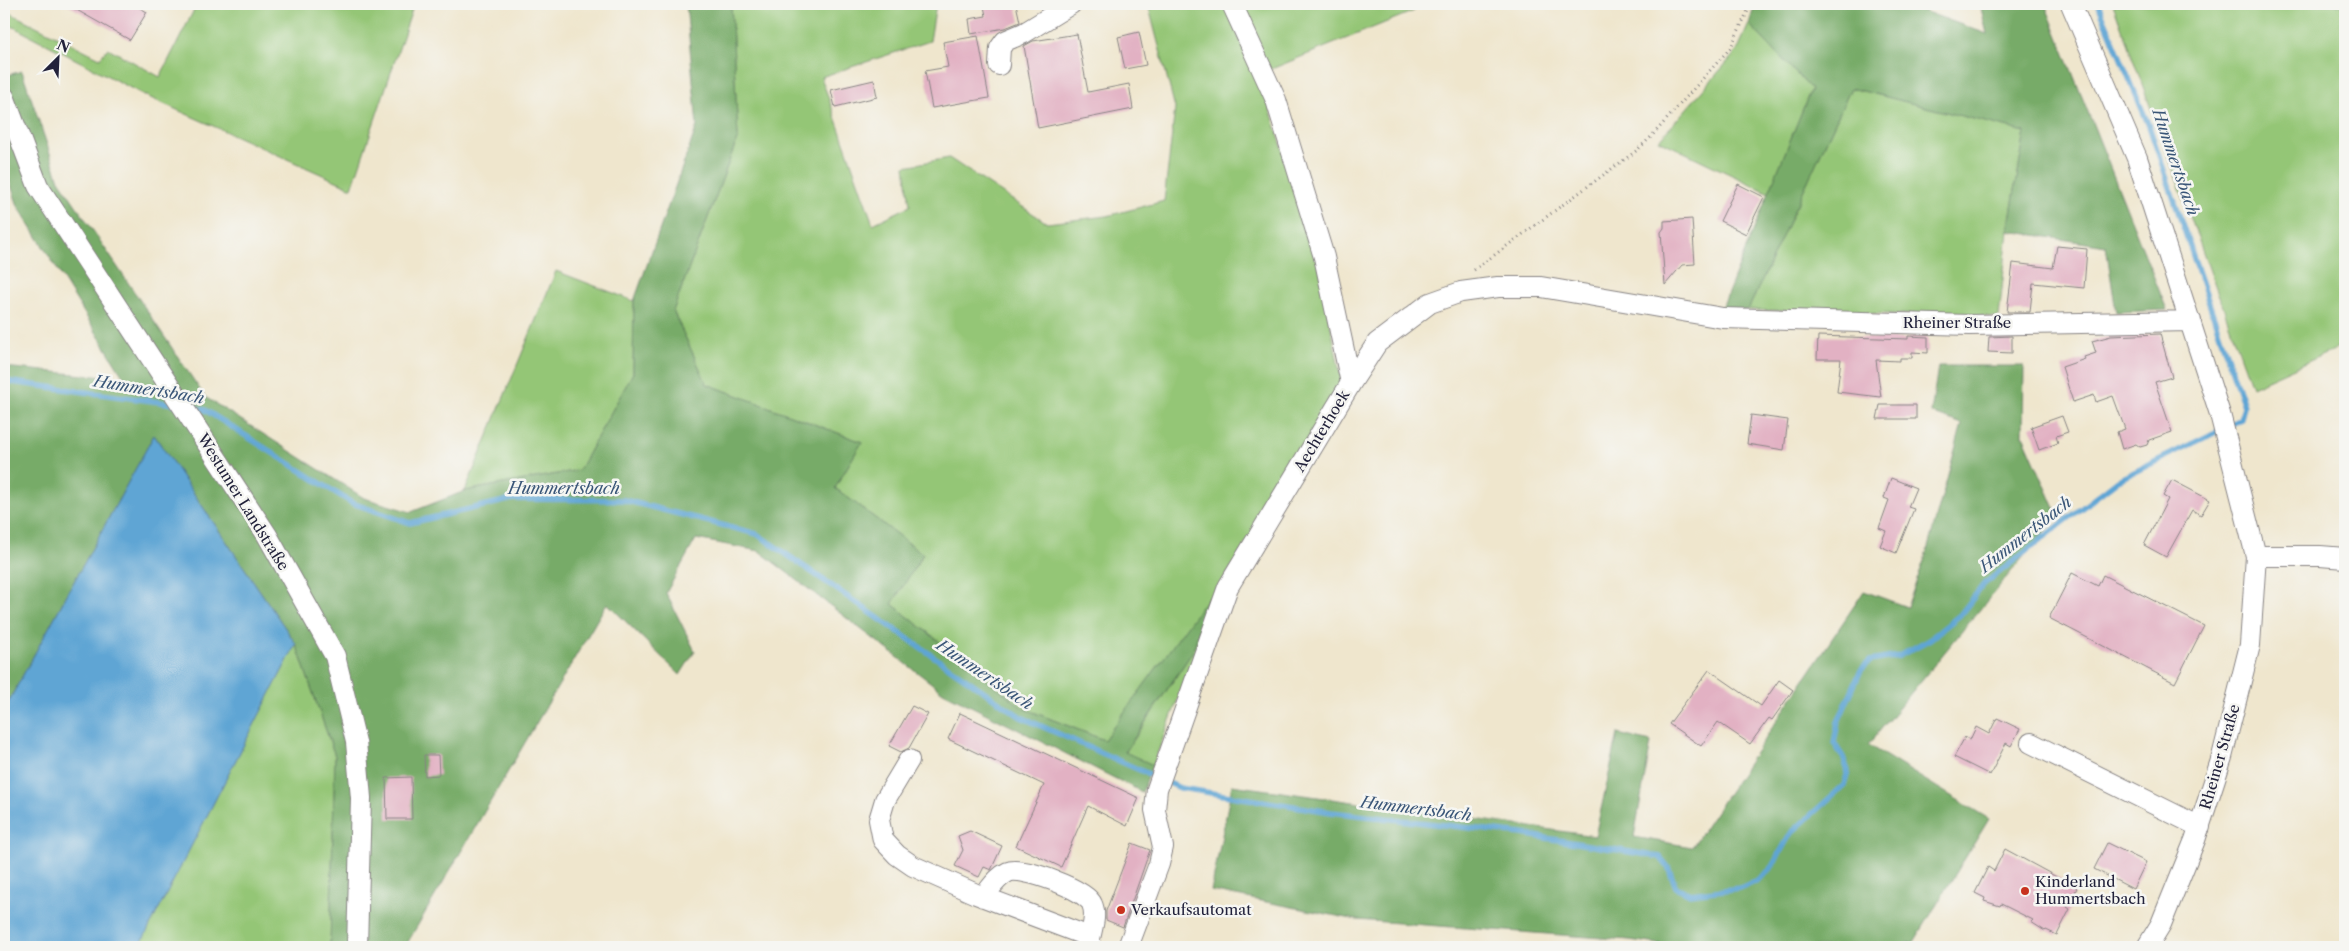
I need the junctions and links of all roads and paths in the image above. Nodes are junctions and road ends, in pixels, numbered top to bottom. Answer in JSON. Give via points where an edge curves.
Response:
{"nodes":[{"id":1,"x":1071,"y":4,"type":"edge"},
{"id":2,"x":1232,"y":4,"type":"edge"},
{"id":3,"x":1751,"y":4,"type":"edge"},
{"id":4,"x":2071,"y":4,"type":"edge"},
{"id":5,"x":999,"y":65,"type":"dead end"},
{"id":6,"x":4,"y":96,"type":"edge"},
{"id":7,"x":1470,"y":274,"type":"dead end"},
{"id":8,"x":2191,"y":321,"type":"junction"},
{"id":9,"x":1351,"y":383,"type":"junction"},
{"id":10,"x":2256,"y":556,"type":"junction"},
{"id":11,"x":2345,"y":558,"type":"edge"},
{"id":12,"x":2031,"y":743,"type":"dead end"},
{"id":13,"x":909,"y":760,"type":"dead end"},
{"id":14,"x":2200,"y":827,"type":"junction"},
{"id":15,"x":983,"y":897,"type":"junction"},
{"id":16,"x":1090,"y":943,"type":"edge"},
{"id":17,"x":357,"y":947,"type":"edge"},
{"id":18,"x":1128,"y":947,"type":"edge"},
{"id":19,"x":2147,"y":947,"type":"edge"}],
"edges":[{"from":1,"to":5,"type":"street","via":[[1024,33],[1004,41]]},
{"from":2,"to":9,"type":"street","name":"Aechterhoek","via":[[1276,100],[1324,257]]},
{"from":3,"to":7,"type":"path","via":[[1732,47],[1650,138]]},
{"from":4,"to":8,"type":"street","name":"Rheiner Straße","via":[[2137,158]]},
{"from":6,"to":17,"type":"street","name":"Westumer Landstraße","via":[[38,186],[267,535],[335,656],[356,742],[361,798]]},
{"from":8,"to":9,"type":"street","name":"Rheiner Straße","via":[[1970,325],[1723,318],[1541,287],[1498,287],[1461,292],[1430,303],[1376,343]]},
{"from":8,"to":10,"type":"street","name":"Rheiner Straße","via":[[2220,414]]},
{"from":9,"to":18,"type":"street","name":"Aechterhoek","via":[[1228,587],[1157,789],[1155,810],[1163,847]]},
{"from":10,"to":11,"type":"street"},
{"from":10,"to":14,"type":"street","name":"Rheiner Straße","via":[[2250,644],[2222,758]]},
{"from":12,"to":14,"type":"street"},
{"from":13,"to":15,"type":"street","via":[[885,800],[879,820],[883,840],[896,855],[913,866]]},
{"from":14,"to":19,"type":"street","name":"Rheiner Straße","via":[[2161,924]]},
{"from":15,"to":16,"type":"street"},
{"from":15,"to":16,"type":"street","via":[[997,879],[1009,871],[1026,871],[1085,895],[1092,904],[1094,915]]}]}
